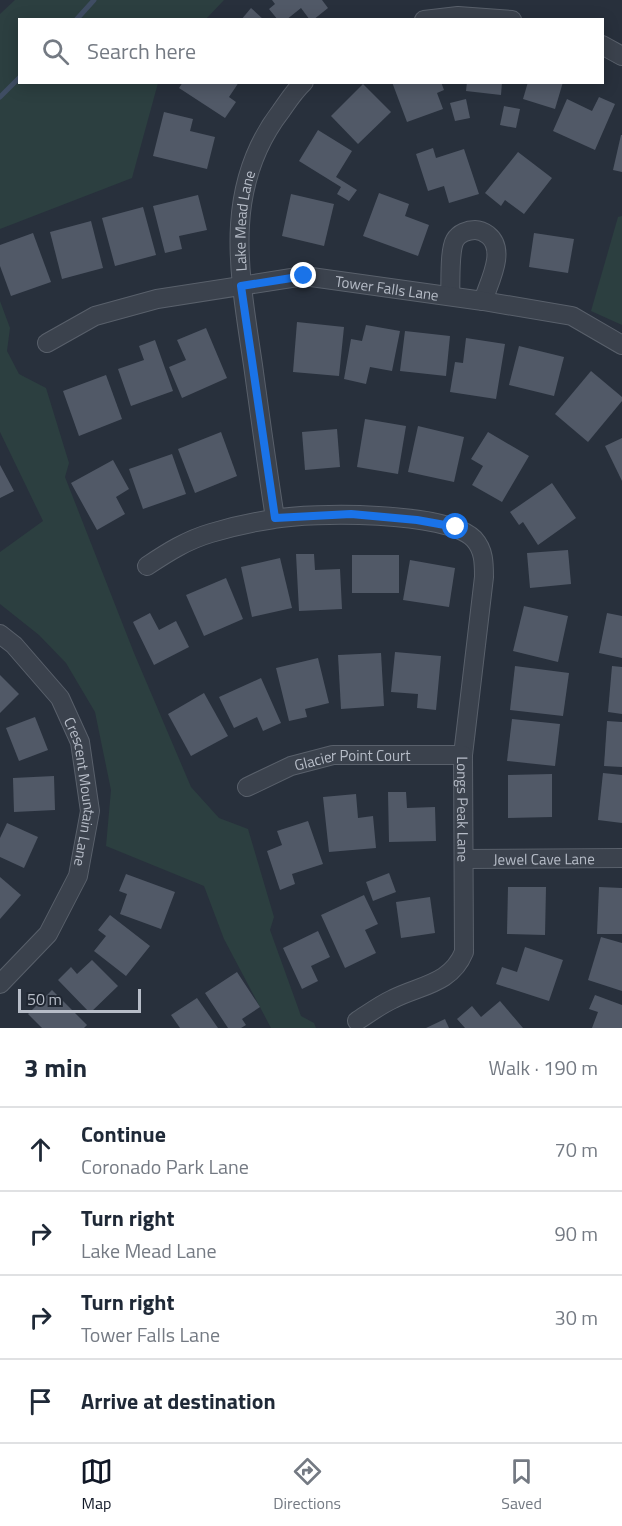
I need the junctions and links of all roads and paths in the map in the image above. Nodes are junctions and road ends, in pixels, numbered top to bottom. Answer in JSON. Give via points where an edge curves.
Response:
{"nodes":[{"id":1,"x":458,"y":8,"type":"edge"},
{"id":2,"x":430,"y":18,"type":"edge"},
{"id":3,"x":503,"y":18,"type":"edge"},
{"id":4,"x":604,"y":46,"type":"edge"},
{"id":5,"x":622,"y":56,"type":"edge"},
{"id":6,"x":302,"y":84,"type":"edge"},
{"id":7,"x":241,"y":286,"type":"junction"},
{"id":8,"x":450,"y":296,"type":"junction"},
{"id":9,"x":483,"y":300,"type":"junction"},
{"id":10,"x":47,"y":343,"type":"dead end"},
{"id":11,"x":622,"y":345,"type":"edge"},
{"id":12,"x":275,"y":518,"type":"junction"},
{"id":13,"x":147,"y":566,"type":"dead end"},
{"id":14,"x":0,"y":634,"type":"edge"},
{"id":15,"x":463,"y":755,"type":"junction"},
{"id":16,"x":247,"y":787,"type":"dead end"},
{"id":17,"x":622,"y":858,"type":"edge"},
{"id":18,"x":464,"y":859,"type":"junction"},
{"id":19,"x":0,"y":984,"type":"edge"},
{"id":20,"x":357,"y":1022,"type":"dead end"}],
"edges":[{"from":1,"to":2,"type":"street"},
{"from":1,"to":3,"type":"street"},
{"from":4,"to":5,"type":"street"},
{"from":6,"to":7,"type":"street","name":"Lake Mead Lane","via":[[271,124],[252,160],[241,203]]},
{"from":7,"to":8,"type":"street","name":"Tower Falls Lane","via":[[304,276]]},
{"from":7,"to":10,"type":"street","name":"Tower Falls Lane","via":[[158,299],[95,316]]},
{"from":7,"to":12,"type":"street","name":"Lake Mead Lane"},
{"from":8,"to":9,"type":"street","name":"Tower Falls Lane"},
{"from":8,"to":9,"type":"street","via":[[456,239],[464,232],[483,231],[491,237],[497,256]]},
{"from":9,"to":11,"type":"street","name":"Tower Falls Lane","via":[[572,316]]},
{"from":12,"to":13,"type":"street","via":[[182,543]]},
{"from":12,"to":15,"type":"street","name":"Longs Peak Lane","via":[[351,514],[417,520],[456,527],[474,539],[484,556],[484,577]]},
{"from":14,"to":19,"type":"street","name":"Crescent Mountain Lane","via":[[60,698],[80,741],[90,811],[78,876],[58,915],[48,934]]},
{"from":15,"to":16,"type":"street","name":"Glacier Point Court","via":[[333,755],[291,766]]},
{"from":15,"to":18,"type":"street","name":"Longs Peak Lane"},
{"from":17,"to":18,"type":"street","name":"Jewel Cave Lane"},
{"from":18,"to":20,"type":"street","name":"Longs Peak Lane","via":[[464,952],[459,964],[449,975],[392,999]]}]}
